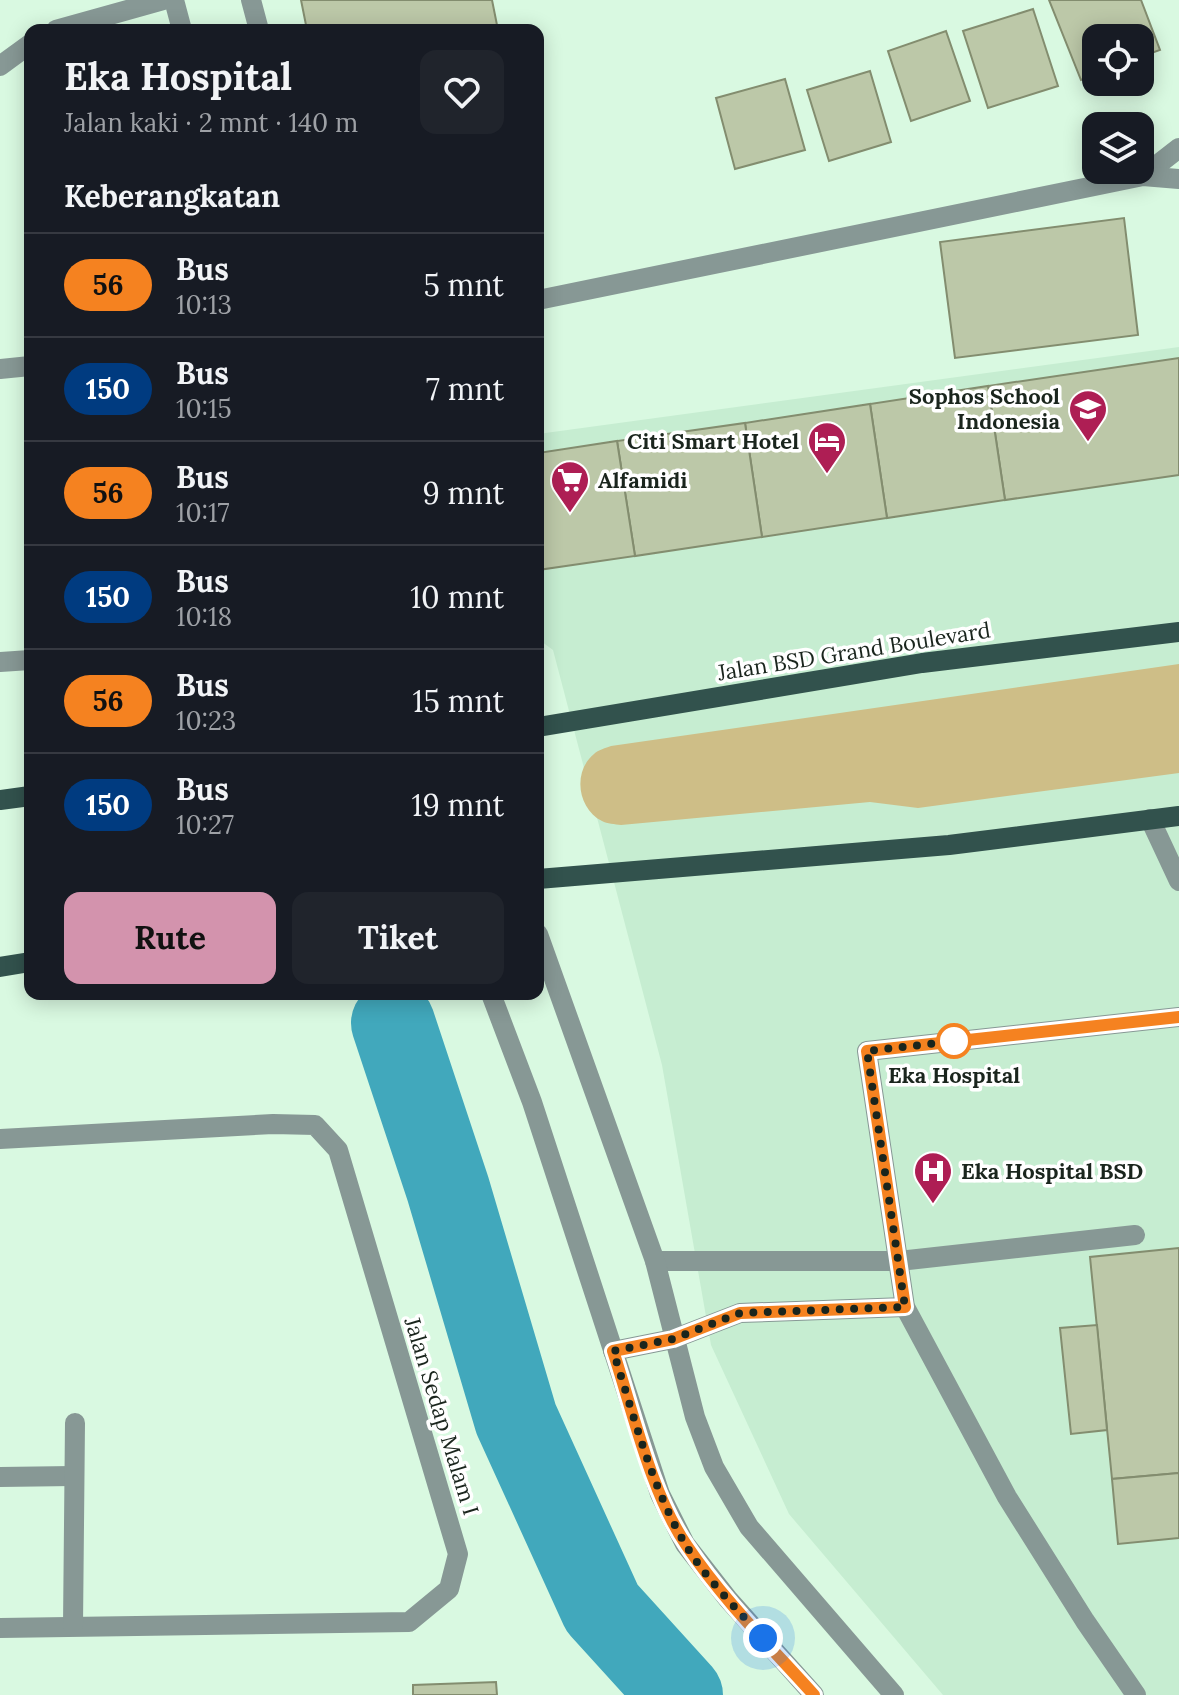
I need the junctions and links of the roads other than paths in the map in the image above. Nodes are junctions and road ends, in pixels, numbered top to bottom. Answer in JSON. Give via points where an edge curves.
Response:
{"nodes":[{"id":1,"x":163,"y":0,"type":"edge"},
{"id":2,"x":174,"y":0,"type":"edge"},
{"id":3,"x":251,"y":0,"type":"edge"},
{"id":4,"x":77,"y":24,"type":"edge"},
{"id":5,"x":180,"y":24,"type":"edge"},
{"id":6,"x":257,"y":24,"type":"edge"},
{"id":7,"x":24,"y":48,"type":"edge"},
{"id":8,"x":0,"y":66,"type":"edge"},
{"id":9,"x":1179,"y":148,"type":"edge"},
{"id":10,"x":1154,"y":167,"type":"edge"},
{"id":11,"x":1154,"y":177,"type":"edge"},
{"id":12,"x":1179,"y":179,"type":"edge"},
{"id":13,"x":1104,"y":184,"type":"edge"},
{"id":14,"x":544,"y":299,"type":"edge"},
{"id":15,"x":24,"y":367,"type":"edge"},
{"id":16,"x":0,"y":369,"type":"edge"},
{"id":17,"x":1179,"y":632,"type":"edge"},
{"id":18,"x":24,"y":660,"type":"edge"},
{"id":19,"x":0,"y":662,"type":"edge"},
{"id":20,"x":544,"y":726,"type":"edge"},
{"id":21,"x":24,"y":797,"type":"edge"},
{"id":22,"x":0,"y":800,"type":"edge"},
{"id":23,"x":1179,"y":816,"type":"edge"},
{"id":24,"x":1150,"y":819,"type":"junction"},
{"id":25,"x":544,"y":879,"type":"edge"},
{"id":26,"x":1179,"y":881,"type":"edge"},
{"id":27,"x":544,"y":951,"type":"edge"},
{"id":28,"x":24,"y":963,"type":"edge"},
{"id":29,"x":0,"y":967,"type":"edge"},
{"id":30,"x":493,"y":1000,"type":"edge"},
{"id":31,"x":1179,"y":1017,"type":"edge"},
{"id":32,"x":0,"y":1139,"type":"edge"},
{"id":33,"x":1135,"y":1235,"type":"dead end"},
{"id":34,"x":655,"y":1261,"type":"junction"},
{"id":35,"x":899,"y":1261,"type":"junction"},
{"id":36,"x":905,"y":1307,"type":"junction"},
{"id":37,"x":673,"y":1339,"type":"junction"},
{"id":38,"x":613,"y":1351,"type":"junction"},
{"id":39,"x":75,"y":1423,"type":"dead end"},
{"id":40,"x":73,"y":1476,"type":"junction"},
{"id":41,"x":0,"y":1477,"type":"edge"},
{"id":42,"x":73,"y":1626,"type":"junction"},
{"id":43,"x":0,"y":1628,"type":"edge"},
{"id":44,"x":814,"y":1695,"type":"edge"},
{"id":45,"x":894,"y":1695,"type":"edge"},
{"id":46,"x":1136,"y":1695,"type":"edge"}],
"edges":[{"from":1,"to":4,"type":"street"},
{"from":2,"to":5,"type":"street"},
{"from":3,"to":6,"type":"street"},
{"from":7,"to":8,"type":"street"},
{"from":9,"to":10,"type":"street"},
{"from":11,"to":12,"type":"street"},
{"from":13,"to":14,"type":"street"},
{"from":15,"to":16,"type":"street"},
{"from":17,"to":20,"type":"main road","name":"Jalan BSD Grand Boulevard","via":[[922,663]]},
{"from":18,"to":19,"type":"street"},
{"from":21,"to":22,"type":"main road"},
{"from":23,"to":24,"type":"main road"},
{"from":24,"to":25,"type":"main road","via":[[949,845]]},
{"from":24,"to":26,"type":"street"},
{"from":27,"to":34,"type":"street"},
{"from":28,"to":29,"type":"main road"},
{"from":30,"to":38,"type":"street"},
{"from":31,"to":35,"type":"street","via":[[867,1051]]},
{"from":32,"to":42,"type":"street","name":"Jalan Sedap Malam I","via":[[315,1125],[338,1150],[458,1554],[449,1589],[409,1622]]},
{"from":33,"to":35,"type":"street"},
{"from":34,"to":35,"type":"street"},
{"from":34,"to":37,"type":"street"},
{"from":35,"to":36,"type":"street"},
{"from":36,"to":37,"type":"street","via":[[740,1313]]},
{"from":36,"to":46,"type":"street","via":[[1007,1497]]},
{"from":37,"to":38,"type":"street"},
{"from":37,"to":45,"type":"street","via":[[714,1467],[749,1527]]},
{"from":38,"to":44,"type":"street","via":[[660,1494],[685,1544]]},
{"from":39,"to":40,"type":"street"},
{"from":40,"to":41,"type":"street"},
{"from":40,"to":42,"type":"street"},
{"from":42,"to":43,"type":"street","name":"Jalan Sedap Malam I"}]}
